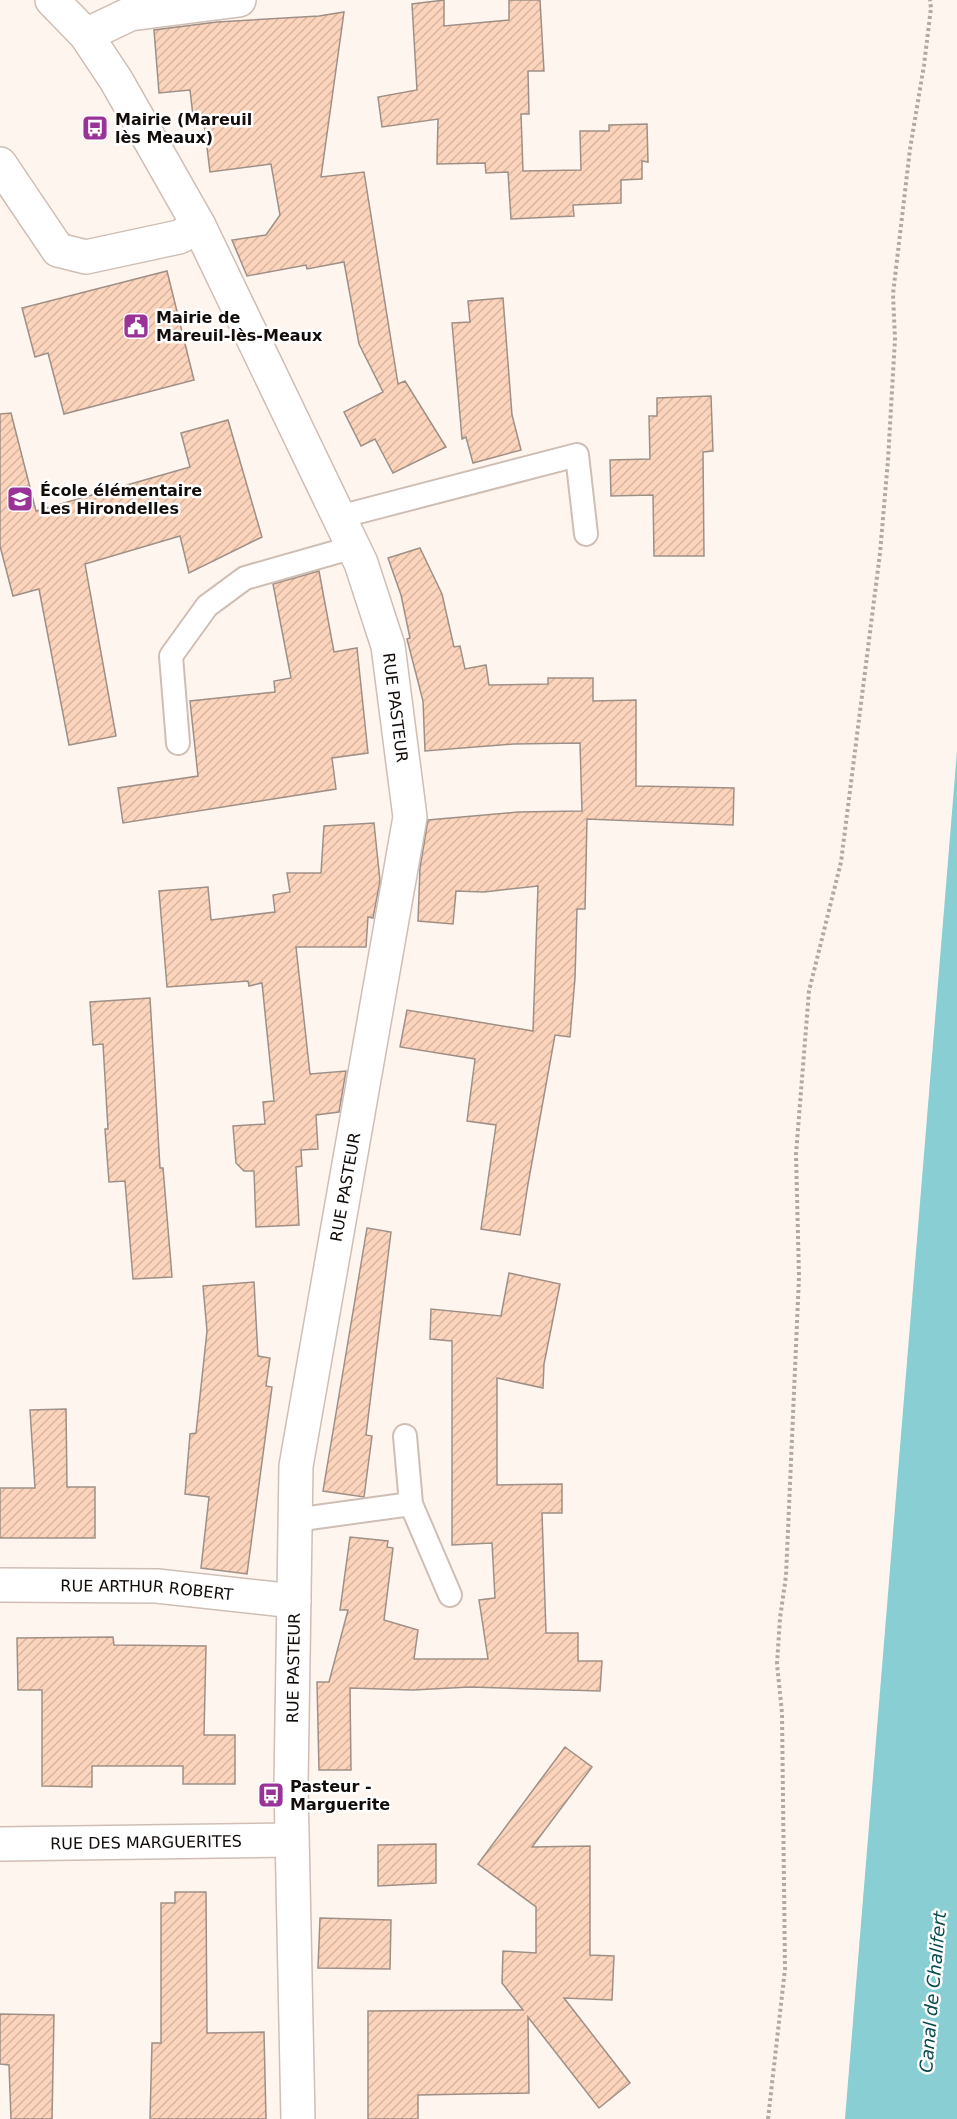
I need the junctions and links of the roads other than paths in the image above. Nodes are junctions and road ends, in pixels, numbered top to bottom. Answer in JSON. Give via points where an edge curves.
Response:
{"nodes":[{"id":1,"x":52,"y":0,"type":"edge"},
{"id":2,"x":239,"y":0,"type":"edge"},
{"id":3,"x":86,"y":35,"type":"junction"},
{"id":4,"x":0,"y":164,"type":"edge"},
{"id":5,"x":199,"y":226,"type":"junction"},
{"id":6,"x":339,"y":517,"type":"junction"},
{"id":7,"x":586,"y":534,"type":"dead end"},
{"id":8,"x":354,"y":547,"type":"junction"},
{"id":9,"x":178,"y":743,"type":"dead end"},
{"id":10,"x":405,"y":1436,"type":"dead end"},
{"id":11,"x":411,"y":1504,"type":"junction"},
{"id":12,"x":295,"y":1520,"type":"junction"},
{"id":13,"x":0,"y":1585,"type":"edge"},
{"id":14,"x":450,"y":1595,"type":"dead end"},
{"id":15,"x":294,"y":1601,"type":"junction"},
{"id":16,"x":291,"y":1840,"type":"junction"},
{"id":17,"x":0,"y":1844,"type":"edge"},
{"id":18,"x":298,"y":2119,"type":"edge"}],
"edges":[{"from":1,"to":3,"type":"street","name":"RUE PASTEUR"},
{"from":2,"to":3,"type":"street","via":[[130,14]]},
{"from":3,"to":5,"type":"street","name":"RUE PASTEUR"},
{"from":4,"to":5,"type":"street","via":[[58,250],[86,257],[179,237]]},
{"from":5,"to":6,"type":"street","name":"RUE PASTEUR"},
{"from":6,"to":7,"type":"lane","via":[[577,455]]},
{"from":6,"to":8,"type":"street","name":"RUE PASTEUR"},
{"from":8,"to":9,"type":"lane","via":[[245,578],[207,606],[171,656]]},
{"from":8,"to":12,"type":"street","name":"RUE PASTEUR","via":[[388,646],[410,817],[296,1466]]},
{"from":10,"to":11,"type":"lane"},
{"from":11,"to":12,"type":"lane"},
{"from":11,"to":14,"type":"lane"},
{"from":12,"to":15,"type":"street","name":"RUE PASTEUR"},
{"from":13,"to":15,"type":"street","name":"RUE ARTHUR ROBERT","via":[[157,1586]]},
{"from":15,"to":16,"type":"street","name":"RUE PASTEUR"},
{"from":16,"to":17,"type":"street","name":"RUE DES MARGUERITES"},
{"from":16,"to":18,"type":"street","name":"RUE PASTEUR"}]}
